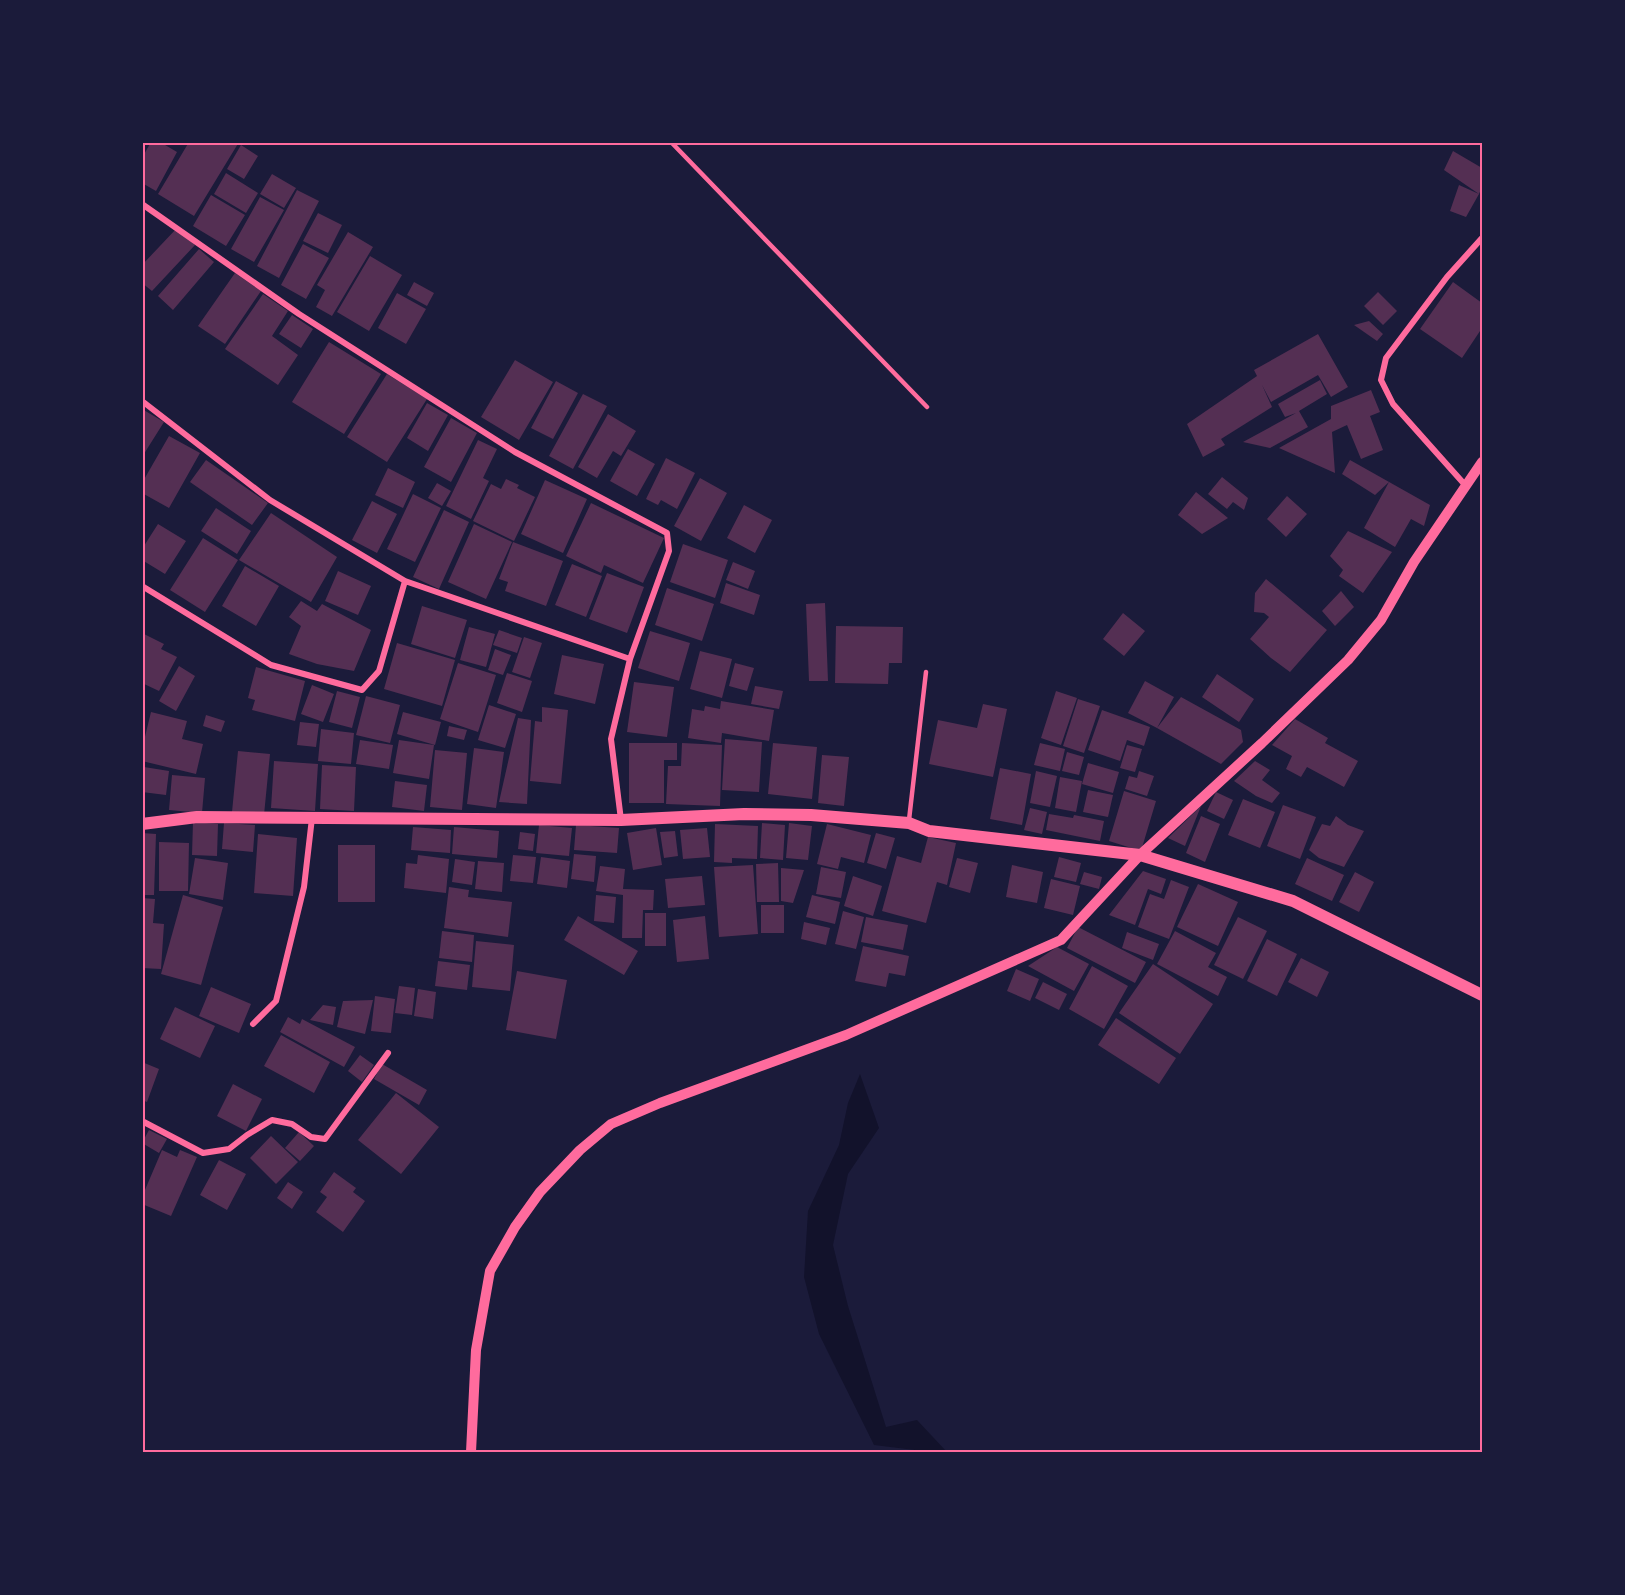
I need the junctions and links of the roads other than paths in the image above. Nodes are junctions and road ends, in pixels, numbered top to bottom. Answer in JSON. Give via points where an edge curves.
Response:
{"nodes":[{"id":1,"x":671,"y":142,"type":"edge"},
{"id":2,"x":142,"y":204,"type":"edge"},
{"id":3,"x":1482,"y":238,"type":"edge"},
{"id":4,"x":142,"y":401,"type":"edge"},
{"id":5,"x":927,"y":407,"type":"dead end"},
{"id":6,"x":1482,"y":462,"type":"edge"},
{"id":7,"x":1466,"y":486,"type":"junction"},
{"id":8,"x":405,"y":581,"type":"junction"},
{"id":9,"x":142,"y":586,"type":"edge"},
{"id":10,"x":630,"y":659,"type":"junction"},
{"id":11,"x":926,"y":672,"type":"dead end"},
{"id":12,"x":312,"y":818,"type":"junction"},
{"id":13,"x":621,"y":820,"type":"junction"},
{"id":14,"x":909,"y":823,"type":"junction"},
{"id":15,"x":142,"y":824,"type":"edge"},
{"id":16,"x":1140,"y":855,"type":"junction"},
{"id":17,"x":1482,"y":994,"type":"edge"},
{"id":18,"x":253,"y":1024,"type":"dead end"},
{"id":19,"x":388,"y":1053,"type":"dead end"},
{"id":20,"x":142,"y":1121,"type":"edge"},
{"id":21,"x":471,"y":1452,"type":"edge"}],
"edges":[{"from":1,"to":5,"type":"lane"},
{"from":2,"to":10,"type":"street","via":[[299,314],[515,452],[667,533],[669,550]]},
{"from":3,"to":7,"type":"street","via":[[1386,358],[1381,380],[1393,404]]},
{"from":4,"to":8,"type":"street","via":[[270,500]]},
{"from":6,"to":7,"type":"street"},
{"from":7,"to":16,"type":"street","via":[[1414,562],[1381,620],[1348,660]]},
{"from":8,"to":9,"type":"street","via":[[380,671],[362,690],[271,665]]},
{"from":8,"to":10,"type":"street"},
{"from":10,"to":13,"type":"street","via":[[611,738]]},
{"from":11,"to":14,"type":"lane"},
{"from":12,"to":13,"type":"main road"},
{"from":12,"to":15,"type":"main road","via":[[197,817]]},
{"from":12,"to":18,"type":"street","via":[[304,887],[276,1001]]},
{"from":13,"to":14,"type":"main road","via":[[744,814]]},
{"from":14,"to":16,"type":"main road","via":[[929,831]]},
{"from":16,"to":17,"type":"main road","via":[[1293,901]]},
{"from":16,"to":21,"type":"street","via":[[1061,940],[846,1035],[611,1124],[580,1150],[534,1201],[490,1271],[476,1350]]},
{"from":19,"to":20,"type":"street","via":[[325,1140],[292,1124],[272,1120],[230,1149],[203,1153]]}]}
